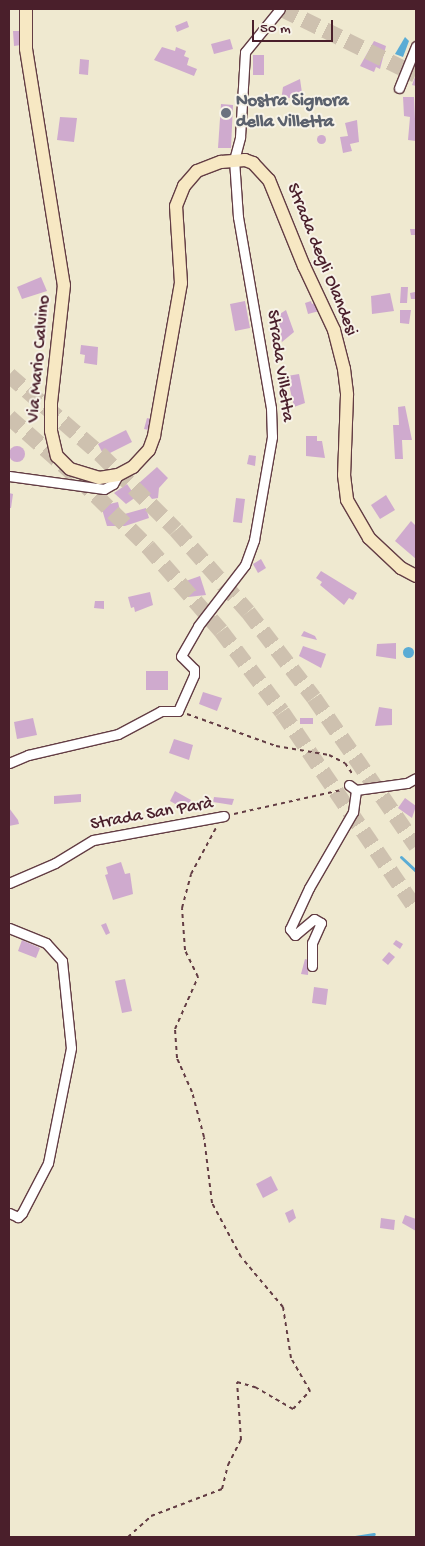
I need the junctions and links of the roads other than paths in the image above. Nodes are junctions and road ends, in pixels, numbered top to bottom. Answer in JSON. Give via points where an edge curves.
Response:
{"nodes":[{"id":1,"x":26,"y":9,"type":"edge"},
{"id":2,"x":280,"y":9,"type":"edge"},
{"id":3,"x":416,"y":46,"type":"edge"},
{"id":4,"x":399,"y":88,"type":"dead end"},
{"id":5,"x":234,"y":160,"type":"junction"},
{"id":6,"x":118,"y":475,"type":"junction"},
{"id":7,"x":9,"y":476,"type":"edge"},
{"id":8,"x":416,"y":576,"type":"edge"},
{"id":9,"x":9,"y":764,"type":"edge"},
{"id":10,"x":416,"y":778,"type":"edge"},
{"id":11,"x":224,"y":816,"type":"road end"},
{"id":12,"x":9,"y":883,"type":"edge"},
{"id":13,"x":9,"y":928,"type":"edge"},
{"id":14,"x":312,"y":966,"type":"dead end"},
{"id":15,"x":9,"y":1213,"type":"edge"}],
"edges":[{"from":1,"to":6,"type":"street","name":"Via Mario Calvino","via":[[26,49],[64,285],[51,403],[53,445],[57,456],[70,469],[87,477]]},
{"from":2,"to":5,"type":"street","name":"Strada Villetta","via":[[245,52],[240,137]]},
{"from":3,"to":4,"type":"street"},
{"from":5,"to":6,"type":"street","name":"Via Mario Calvino","via":[[197,170],[184,186],[176,206],[181,283],[154,436],[142,459]]},
{"from":5,"to":8,"type":"street","name":"Strada degli Olandesi","via":[[253,163],[269,180],[334,330],[344,369],[347,500],[369,538],[401,568]]},
{"from":5,"to":9,"type":"street","name":"Strada Villetta","via":[[238,217],[269,380],[272,437],[254,540],[236,580],[198,626],[181,656],[194,669],[194,675],[178,711],[161,711],[118,734],[28,755]]},
{"from":6,"to":7,"type":"street","via":[[113,484],[104,489]]},
{"from":10,"to":14,"type":"street","via":[[407,783],[352,788],[353,812],[309,888],[290,929],[295,935],[314,919],[321,923],[312,943]]},
{"from":11,"to":12,"type":"street","name":"Strada San Parà","via":[[93,840],[55,863]]},
{"from":13,"to":15,"type":"street","via":[[46,943],[62,962],[71,1048],[48,1163],[22,1213],[18,1217]]}]}
